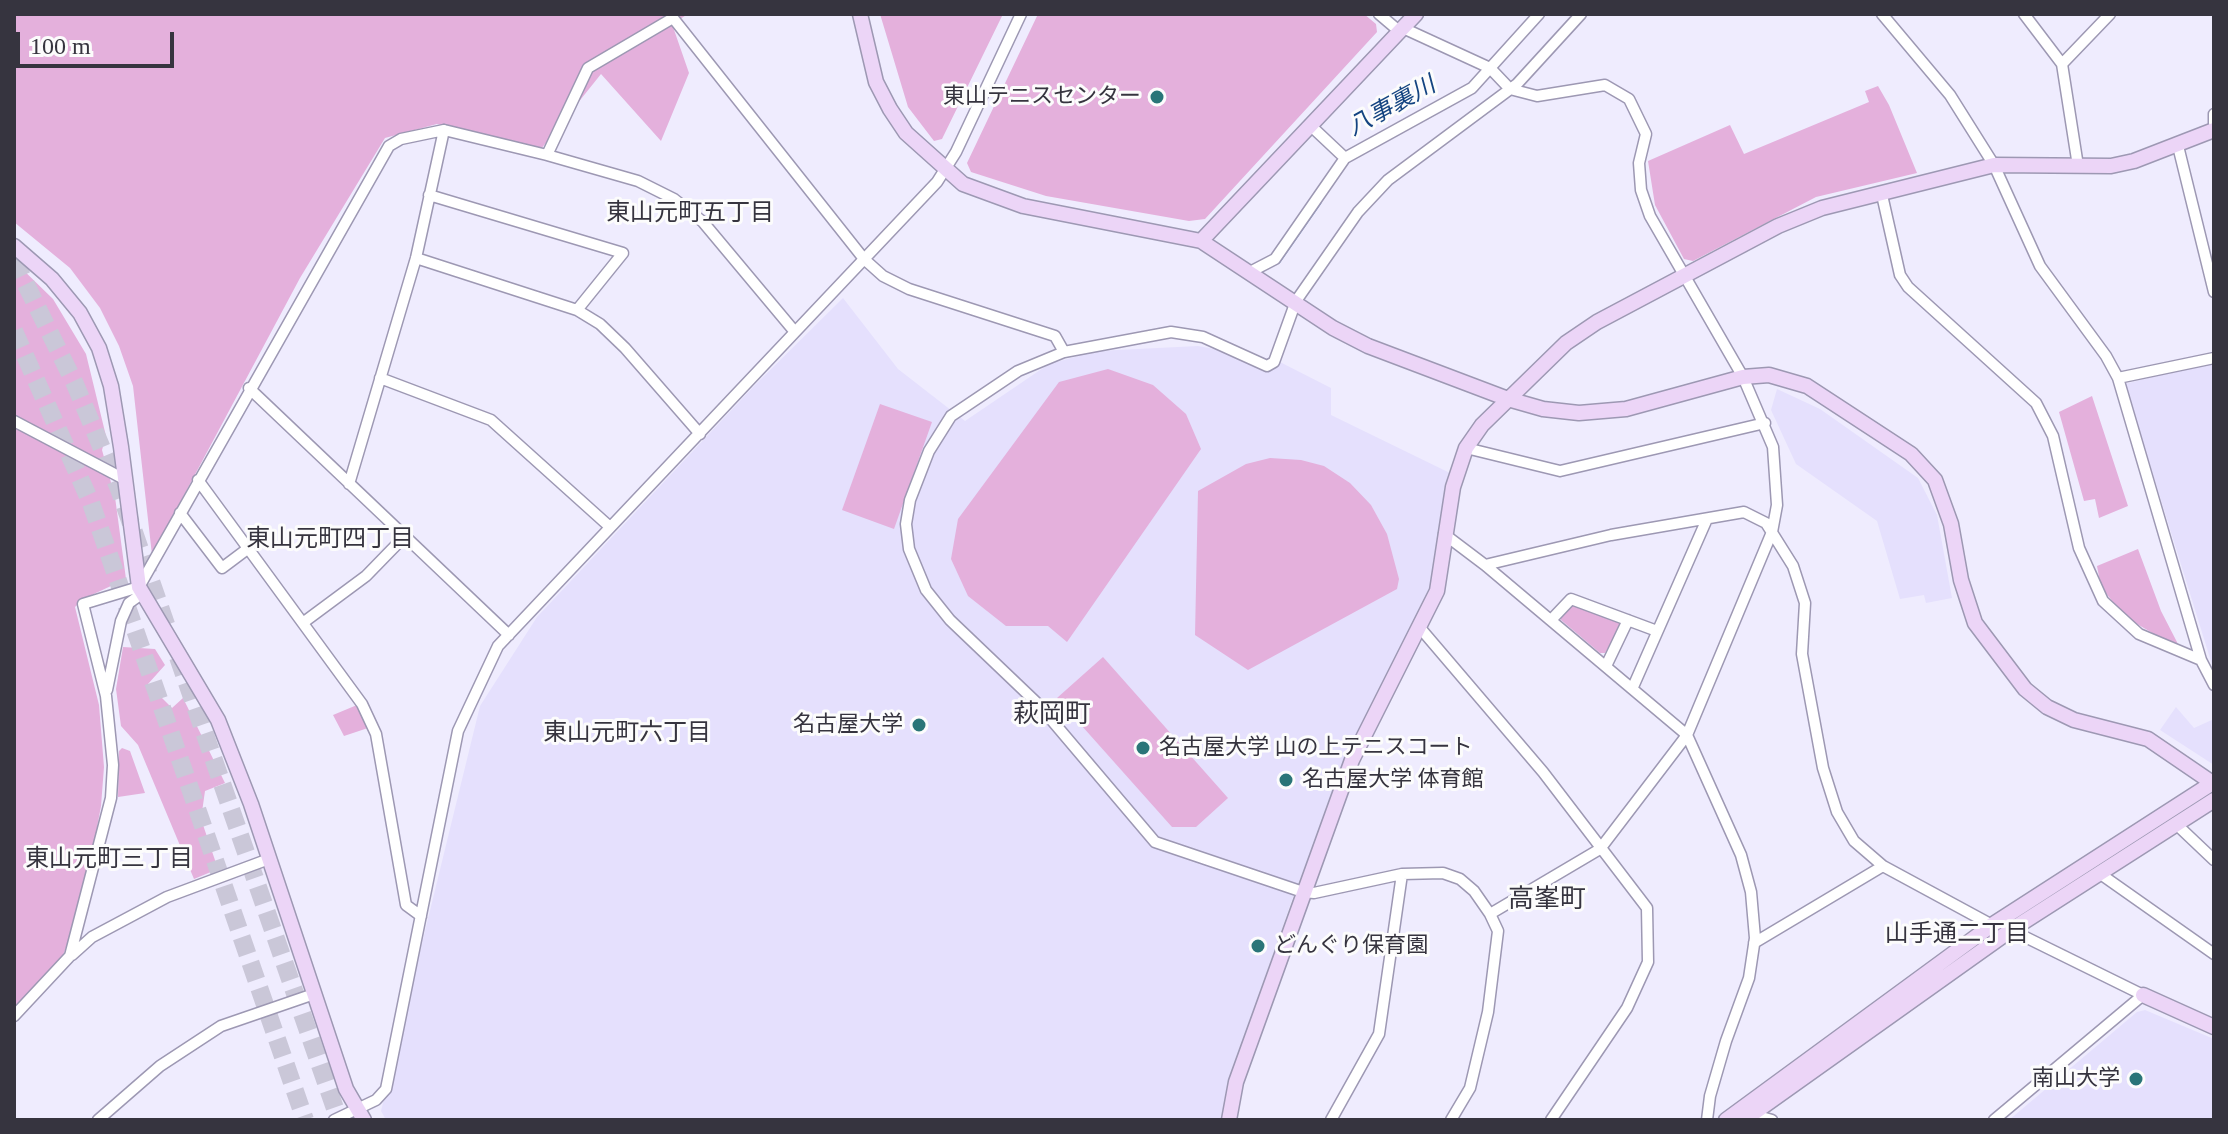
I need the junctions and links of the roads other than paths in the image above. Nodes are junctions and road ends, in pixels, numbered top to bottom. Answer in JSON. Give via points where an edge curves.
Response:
{"nodes":[{"id":1,"x":860,"y":14,"type":"edge"},
{"id":2,"x":1021,"y":14,"type":"edge"},
{"id":3,"x":1379,"y":14,"type":"edge"},
{"id":4,"x":1416,"y":14,"type":"edge"},
{"id":5,"x":1539,"y":14,"type":"edge"},
{"id":6,"x":1581,"y":14,"type":"edge"},
{"id":7,"x":1882,"y":14,"type":"edge"},
{"id":8,"x":2024,"y":14,"type":"edge"},
{"id":9,"x":2110,"y":14,"type":"edge"},
{"id":10,"x":1401,"y":30,"type":"junction"},
{"id":11,"x":2062,"y":64,"type":"junction"},
{"id":12,"x":1490,"y":68,"type":"junction"},
{"id":13,"x":1510,"y":89,"type":"junction"},
{"id":14,"x":2214,"y":114,"type":"edge"},
{"id":15,"x":2214,"y":123,"type":"edge"},
{"id":16,"x":1311,"y":126,"type":"junction"},
{"id":17,"x":444,"y":130,"type":"junction"},
{"id":18,"x":2214,"y":130,"type":"edge"},
{"id":19,"x":2178,"y":146,"type":"junction"},
{"id":20,"x":547,"y":155,"type":"junction"},
{"id":21,"x":1345,"y":158,"type":"junction"},
{"id":22,"x":1994,"y":165,"type":"junction"},
{"id":23,"x":2078,"y":166,"type":"junction"},
{"id":24,"x":944,"y":170,"type":"junction"},
{"id":25,"x":429,"y":195,"type":"junction"},
{"id":26,"x":1882,"y":195,"type":"junction"},
{"id":27,"x":1201,"y":241,"type":"junction"},
{"id":28,"x":14,"y":246,"type":"edge"},
{"id":29,"x":416,"y":258,"type":"junction"},
{"id":30,"x":864,"y":259,"type":"junction"},
{"id":31,"x":1250,"y":272,"type":"junction"},
{"id":32,"x":1683,"y":276,"type":"junction"},
{"id":33,"x":2214,"y":292,"type":"edge"},
{"id":34,"x":1296,"y":301,"type":"junction"},
{"id":35,"x":577,"y":310,"type":"junction"},
{"id":36,"x":795,"y":332,"type":"junction"},
{"id":37,"x":1064,"y":352,"type":"junction"},
{"id":38,"x":2214,"y":358,"type":"edge"},
{"id":39,"x":1743,"y":377,"type":"junction"},
{"id":40,"x":380,"y":378,"type":"junction"},
{"id":41,"x":2118,"y":378,"type":"junction"},
{"id":42,"x":249,"y":388,"type":"junction"},
{"id":43,"x":1508,"y":399,"type":"junction"},
{"id":44,"x":14,"y":421,"type":"edge"},
{"id":45,"x":1765,"y":423,"type":"junction"},
{"id":46,"x":700,"y":434,"type":"junction"},
{"id":47,"x":1466,"y":448,"type":"junction"},
{"id":48,"x":126,"y":480,"type":"junction"},
{"id":49,"x":198,"y":480,"type":"junction"},
{"id":50,"x":349,"y":484,"type":"junction"},
{"id":51,"x":180,"y":513,"type":"junction"},
{"id":52,"x":1707,"y":519,"type":"junction"},
{"id":53,"x":610,"y":527,"type":"junction"},
{"id":54,"x":1772,"y":532,"type":"junction"},
{"id":55,"x":1444,"y":534,"type":"junction"},
{"id":56,"x":403,"y":538,"type":"junction"},
{"id":57,"x":250,"y":547,"type":"junction"},
{"id":58,"x":1485,"y":565,"type":"junction"},
{"id":59,"x":141,"y":590,"type":"junction"},
{"id":60,"x":1552,"y":619,"type":"junction"},
{"id":61,"x":1628,"y":620,"type":"junction"},
{"id":62,"x":304,"y":622,"type":"junction"},
{"id":63,"x":1421,"y":629,"type":"junction"},
{"id":64,"x":1657,"y":631,"type":"junction"},
{"id":65,"x":509,"y":635,"type":"junction"},
{"id":66,"x":2201,"y":660,"type":"junction"},
{"id":67,"x":1607,"y":664,"type":"junction"},
{"id":68,"x":2214,"y":685,"type":"edge"},
{"id":69,"x":1633,"y":687,"type":"junction"},
{"id":70,"x":106,"y":696,"type":"junction"},
{"id":71,"x":1687,"y":735,"type":"junction"},
{"id":72,"x":2214,"y":783,"type":"edge"},
{"id":73,"x":2214,"y":800,"type":"edge"},
{"id":74,"x":2175,"y":823,"type":"junction"},
{"id":75,"x":1600,"y":849,"type":"junction"},
{"id":76,"x":269,"y":859,"type":"junction"},
{"id":77,"x":2214,"y":860,"type":"edge"},
{"id":78,"x":1883,"y":866,"type":"junction"},
{"id":79,"x":2099,"y":873,"type":"junction"},
{"id":80,"x":1402,"y":874,"type":"junction"},
{"id":81,"x":1303,"y":892,"type":"junction"},
{"id":82,"x":1490,"y":914,"type":"junction"},
{"id":83,"x":421,"y":916,"type":"junction"},
{"id":84,"x":1992,"y":925,"type":"junction"},
{"id":85,"x":2011,"y":930,"type":"junction"},
{"id":86,"x":1754,"y":943,"type":"junction"},
{"id":87,"x":2214,"y":954,"type":"edge"},
{"id":88,"x":70,"y":956,"type":"junction"},
{"id":89,"x":314,"y":994,"type":"junction"},
{"id":90,"x":2143,"y":995,"type":"junction"},
{"id":91,"x":14,"y":1016,"type":"edge"},
{"id":92,"x":2214,"y":1027,"type":"edge"},
{"id":93,"x":361,"y":1115,"type":"edge"},
{"id":94,"x":1748,"y":1117,"type":"edge"},
{"id":95,"x":98,"y":1120,"type":"edge"},
{"id":96,"x":334,"y":1120,"type":"edge"},
{"id":97,"x":1229,"y":1120,"type":"edge"},
{"id":98,"x":1331,"y":1120,"type":"edge"},
{"id":99,"x":1451,"y":1120,"type":"edge"},
{"id":100,"x":1551,"y":1120,"type":"edge"},
{"id":101,"x":1707,"y":1120,"type":"edge"},
{"id":102,"x":1726,"y":1120,"type":"edge"},
{"id":103,"x":1772,"y":1120,"type":"edge"},
{"id":104,"x":1994,"y":1120,"type":"edge"}],
"edges":[{"from":1,"to":24,"type":"street","via":[[871,68],[890,109]]},
{"from":2,"to":24,"type":"street"},
{"from":3,"to":10,"type":"street"},
{"from":4,"to":10,"type":"street"},
{"from":5,"to":12,"type":"street"},
{"from":6,"to":13,"type":"street"},
{"from":7,"to":22,"type":"street","via":[[1950,95]]},
{"from":8,"to":11,"type":"street"},
{"from":9,"to":11,"type":"street"},
{"from":10,"to":12,"type":"street"},
{"from":10,"to":16,"type":"street"},
{"from":11,"to":23,"type":"street"},
{"from":12,"to":13,"type":"street"},
{"from":12,"to":21,"type":"street","via":[[1472,88]]},
{"from":13,"to":32,"type":"street","via":[[1537,96],[1605,85],[1629,99],[1646,134],[1639,163],[1641,190]]},
{"from":13,"to":34,"type":"street","via":[[1388,180],[1358,212]]},
{"from":14,"to":15,"type":"street"},
{"from":16,"to":21,"type":"street"},
{"from":16,"to":27,"type":"street"},
{"from":17,"to":20,"type":"street"},
{"from":17,"to":25,"type":"street"},
{"from":17,"to":42,"type":"street","via":[[401,139],[381,156]]},
{"from":18,"to":19,"type":"street"},
{"from":19,"to":23,"type":"street","via":[[2111,166]]},
{"from":19,"to":33,"type":"street"},
{"from":20,"to":30,"type":"street","via":[[588,68],[673,18]]},
{"from":20,"to":36,"type":"street","via":[[638,181],[674,199],[703,222]]},
{"from":21,"to":31,"type":"street","via":[[1275,259]]},
{"from":22,"to":23,"type":"street"},
{"from":22,"to":26,"type":"street"},
{"from":22,"to":41,"type":"street","via":[[2040,266]]},
{"from":24,"to":27,"type":"street","via":[[963,184],[1023,206]]},
{"from":24,"to":30,"type":"street"},
{"from":25,"to":29,"type":"street"},
{"from":25,"to":35,"type":"street","via":[[623,253]]},
{"from":26,"to":32,"type":"street","via":[[1822,208]]},
{"from":26,"to":66,"type":"street","via":[[1900,275],[1908,287],[2036,403],[2053,436],[2079,548],[2103,601],[2139,634]]},
{"from":27,"to":31,"type":"street"},
{"from":28,"to":48,"type":"street","via":[[52,279],[80,313],[99,348],[111,386]]},
{"from":29,"to":35,"type":"street"},
{"from":29,"to":40,"type":"street"},
{"from":30,"to":36,"type":"street"},
{"from":30,"to":37,"type":"street","via":[[909,289],[1055,336]]},
{"from":31,"to":34,"type":"street"},
{"from":32,"to":39,"type":"street"},
{"from":32,"to":43,"type":"street","via":[[1566,343]]},
{"from":34,"to":37,"type":"street","via":[[1274,362],[1267,366],[1203,337],[1171,332]]},
{"from":34,"to":43,"type":"street","via":[[1368,346]]},
{"from":35,"to":46,"type":"street","via":[[625,348]]},
{"from":36,"to":46,"type":"street"},
{"from":37,"to":81,"type":"street","via":[[975,397],[951,416],[929,451],[906,524],[909,549],[926,590],[1038,704],[1155,842]]},
{"from":38,"to":41,"type":"street"},
{"from":39,"to":43,"type":"street","via":[[1607,412],[1543,409]]},
{"from":39,"to":45,"type":"street"},
{"from":39,"to":72,"type":"street","via":[[1769,375],[1807,386],[1924,466],[1944,500],[1975,623],[2025,689],[2074,720],[2148,739]]},
{"from":40,"to":50,"type":"street"},
{"from":40,"to":53,"type":"street","via":[[491,420]]},
{"from":41,"to":66,"type":"street"},
{"from":42,"to":49,"type":"street"},
{"from":42,"to":50,"type":"street"},
{"from":43,"to":47,"type":"street"},
{"from":44,"to":48,"type":"street"},
{"from":45,"to":47,"type":"street","via":[[1560,471]]},
{"from":45,"to":54,"type":"street","via":[[1777,471]]},
{"from":46,"to":53,"type":"street"},
{"from":47,"to":55,"type":"street"},
{"from":48,"to":59,"type":"street"},
{"from":49,"to":51,"type":"street"},
{"from":49,"to":57,"type":"street"},
{"from":50,"to":56,"type":"street"},
{"from":51,"to":57,"type":"street","via":[[222,568]]},
{"from":51,"to":59,"type":"street"},
{"from":52,"to":54,"type":"street","via":[[1744,512]]},
{"from":52,"to":58,"type":"street"},
{"from":52,"to":64,"type":"street"},
{"from":53,"to":65,"type":"street"},
{"from":54,"to":71,"type":"street"},
{"from":54,"to":78,"type":"street","via":[[1793,566],[1805,603],[1802,654],[1823,768],[1837,812],[1854,841]]},
{"from":55,"to":58,"type":"street"},
{"from":55,"to":63,"type":"street","via":[[1437,591]]},
{"from":56,"to":62,"type":"street","via":[[366,576]]},
{"from":56,"to":65,"type":"street"},
{"from":57,"to":62,"type":"street"},
{"from":58,"to":60,"type":"street"},
{"from":59,"to":70,"type":"street","via":[[121,621]]},
{"from":59,"to":70,"type":"street","via":[[83,604]]},
{"from":59,"to":76,"type":"street","via":[[218,720]]},
{"from":60,"to":61,"type":"street","via":[[1571,599]]},
{"from":60,"to":67,"type":"street"},
{"from":61,"to":64,"type":"street"},
{"from":61,"to":67,"type":"street"},
{"from":62,"to":83,"type":"street","via":[[362,704],[376,734],[406,905]]},
{"from":63,"to":75,"type":"street","via":[[1543,772]]},
{"from":63,"to":81,"type":"street","via":[[1352,760]]},
{"from":64,"to":69,"type":"street"},
{"from":65,"to":83,"type":"street","via":[[498,646],[458,731]]},
{"from":66,"to":68,"type":"street"},
{"from":67,"to":69,"type":"street"},
{"from":69,"to":71,"type":"street"},
{"from":70,"to":88,"type":"street","via":[[111,798]]},
{"from":71,"to":75,"type":"street"},
{"from":71,"to":86,"type":"street","via":[[1741,855],[1751,892]]},
{"from":72,"to":84,"type":"street"},
{"from":73,"to":74,"type":"street"},
{"from":74,"to":77,"type":"street"},
{"from":74,"to":79,"type":"street"},
{"from":75,"to":82,"type":"street"},
{"from":75,"to":100,"type":"street","via":[[1647,908],[1648,962],[1627,1008]]},
{"from":76,"to":88,"type":"street","via":[[167,897],[92,937]]},
{"from":76,"to":89,"type":"street"},
{"from":78,"to":84,"type":"street"},
{"from":78,"to":86,"type":"street"},
{"from":79,"to":85,"type":"street"},
{"from":79,"to":87,"type":"street"},
{"from":80,"to":81,"type":"street"},
{"from":80,"to":82,"type":"street","via":[[1443,873],[1460,879]]},
{"from":80,"to":98,"type":"street","via":[[1379,1034]]},
{"from":81,"to":97,"type":"street","via":[[1236,1082]]},
{"from":82,"to":99,"type":"street","via":[[1498,931],[1488,1012],[1470,1088]]},
{"from":83,"to":93,"type":"street","via":[[386,1089]]},
{"from":84,"to":102,"type":"street"},
{"from":85,"to":90,"type":"street"},
{"from":85,"to":94,"type":"street"},
{"from":86,"to":101,"type":"street","via":[[1749,978],[1726,1041]]},
{"from":88,"to":91,"type":"street"},
{"from":89,"to":93,"type":"street","via":[[346,1089]]},
{"from":89,"to":95,"type":"street","via":[[221,1026],[160,1066]]},
{"from":90,"to":92,"type":"street"},
{"from":90,"to":104,"type":"street"},
{"from":93,"to":96,"type":"street"},
{"from":94,"to":103,"type":"street"}]}
